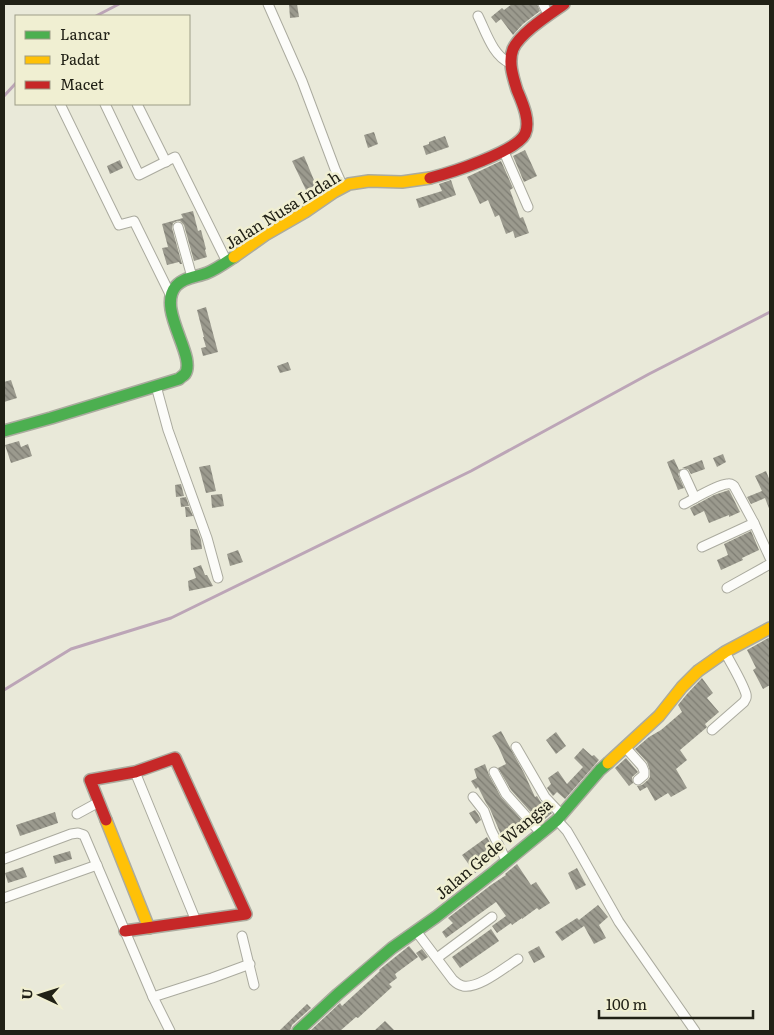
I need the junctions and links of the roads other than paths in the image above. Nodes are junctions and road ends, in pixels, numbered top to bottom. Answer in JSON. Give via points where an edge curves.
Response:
{"nodes":[{"id":1,"x":268,"y":4,"type":"edge"},
{"id":2,"x":564,"y":4,"type":"edge"},
{"id":3,"x":545,"y":9,"type":"edge"},
{"id":4,"x":478,"y":16,"type":"dead end"},
{"id":5,"x":510,"y":63,"type":"junction"},
{"id":6,"x":60,"y":105,"type":"edge"},
{"id":7,"x":105,"y":105,"type":"edge"},
{"id":8,"x":138,"y":105,"type":"edge"},
{"id":9,"x":504,"y":152,"type":"junction"},
{"id":10,"x":166,"y":162,"type":"junction"},
{"id":11,"x":343,"y":187,"type":"junction"},
{"id":12,"x":528,"y":207,"type":"dead end"},
{"id":13,"x":178,"y":227,"type":"dead end"},
{"id":14,"x":227,"y":262,"type":"junction"},
{"id":15,"x":192,"y":277,"type":"junction"},
{"id":16,"x":170,"y":294,"type":"junction"},
{"id":17,"x":156,"y":386,"type":"junction"},
{"id":18,"x":4,"y":431,"type":"edge"},
{"id":19,"x":684,"y":474,"type":"dead end"},
{"id":20,"x":695,"y":498,"type":"junction"},
{"id":21,"x":684,"y":504,"type":"dead end"},
{"id":22,"x":754,"y":522,"type":"junction"},
{"id":23,"x":702,"y":547,"type":"dead end"},
{"id":24,"x":770,"y":558,"type":"edge"},
{"id":25,"x":770,"y":564,"type":"edge"},
{"id":26,"x":218,"y":578,"type":"dead end"},
{"id":27,"x":727,"y":588,"type":"dead end"},
{"id":28,"x":770,"y":628,"type":"edge"},
{"id":29,"x":725,"y":652,"type":"junction"},
{"id":30,"x":712,"y":730,"type":"dead end"},
{"id":31,"x":516,"y":747,"type":"dead end"},
{"id":32,"x":626,"y":747,"type":"junction"},
{"id":33,"x":135,"y":772,"type":"junction"},
{"id":34,"x":494,"y":772,"type":"dead end"},
{"id":35,"x":638,"y":780,"type":"dead end"},
{"id":36,"x":474,"y":797,"type":"dead end"},
{"id":37,"x":99,"y":802,"type":"junction"},
{"id":38,"x":77,"y":814,"type":"dead end"},
{"id":39,"x":559,"y":817,"type":"junction"},
{"id":40,"x":541,"y":833,"type":"junction"},
{"id":41,"x":4,"y":858,"type":"edge"},
{"id":42,"x":507,"y":862,"type":"junction"},
{"id":43,"x":97,"y":865,"type":"junction"},
{"id":44,"x":4,"y":898,"type":"edge"},
{"id":45,"x":492,"y":917,"type":"dead end"},
{"id":46,"x":196,"y":921,"type":"junction"},
{"id":47,"x":149,"y":928,"type":"junction"},
{"id":48,"x":125,"y":931,"type":"junction"},
{"id":49,"x":416,"y":931,"type":"junction"},
{"id":50,"x":242,"y":936,"type":"dead end"},
{"id":51,"x":437,"y":958,"type":"junction"},
{"id":52,"x":518,"y":959,"type":"dead end"},
{"id":53,"x":250,"y":964,"type":"junction"},
{"id":54,"x":254,"y":985,"type":"dead end"},
{"id":55,"x":153,"y":997,"type":"junction"},
{"id":56,"x":170,"y":1031,"type":"edge"},
{"id":57,"x":300,"y":1031,"type":"edge"},
{"id":58,"x":695,"y":1031,"type":"edge"}],
"edges":[{"from":1,"to":11,"type":"street"},
{"from":2,"to":3,"type":"street"},
{"from":3,"to":5,"type":"street","via":[[514,49]]},
{"from":4,"to":5,"type":"street","via":[[495,49]]},
{"from":5,"to":9,"type":"street","name":"Jalan Nusa Indah","via":[[527,127],[520,141]]},
{"from":6,"to":16,"type":"street","via":[[119,225],[134,221]]},
{"from":7,"to":10,"type":"street","via":[[140,175]]},
{"from":8,"to":10,"type":"street"},
{"from":9,"to":11,"type":"street","name":"Jalan Nusa Indah","via":[[422,179],[400,182],[362,180]]},
{"from":9,"to":12,"type":"street"},
{"from":10,"to":14,"type":"street","via":[[175,157]]},
{"from":11,"to":14,"type":"street","name":"Jalan Nusa Indah"},
{"from":13,"to":15,"type":"street"},
{"from":14,"to":15,"type":"street","name":"Jalan Nusa Indah"},
{"from":15,"to":16,"type":"street","name":"Jalan Nusa Indah","via":[[172,288]]},
{"from":16,"to":17,"type":"street","via":[[186,368],[179,379]]},
{"from":17,"to":18,"type":"street"},
{"from":17,"to":26,"type":"street"},
{"from":19,"to":20,"type":"street"},
{"from":20,"to":21,"type":"street"},
{"from":20,"to":22,"type":"street","via":[[732,484]]},
{"from":22,"to":23,"type":"street"},
{"from":22,"to":24,"type":"street"},
{"from":25,"to":27,"type":"street"},
{"from":28,"to":29,"type":"street","name":"Jalan Gede Wangsa"},
{"from":29,"to":30,"type":"street","via":[[746,698]]},
{"from":29,"to":32,"type":"street","name":"Jalan Gede Wangsa","via":[[690,679],[659,716]]},
{"from":31,"to":39,"type":"street"},
{"from":32,"to":35,"type":"street","via":[[643,769],[644,775]]},
{"from":32,"to":39,"type":"street","name":"Jalan Gede Wangsa","via":[[600,770]]},
{"from":33,"to":37,"type":"street","via":[[90,780]]},
{"from":33,"to":46,"type":"street"},
{"from":33,"to":46,"type":"street","via":[[175,758],[246,914]]},
{"from":34,"to":40,"type":"street","via":[[506,794]]},
{"from":36,"to":42,"type":"street","via":[[484,811]]},
{"from":37,"to":38,"type":"street"},
{"from":37,"to":47,"type":"street"},
{"from":39,"to":40,"type":"street","name":"Jalan Gede Wangsa"},
{"from":39,"to":58,"type":"street","via":[[619,922]]},
{"from":40,"to":42,"type":"street","name":"Jalan Gede Wangsa"},
{"from":41,"to":43,"type":"street","via":[[78,833],[84,835]]},
{"from":42,"to":49,"type":"street","name":"Jalan Gede Wangsa"},
{"from":43,"to":44,"type":"street"},
{"from":43,"to":48,"type":"street"},
{"from":45,"to":51,"type":"street"},
{"from":46,"to":47,"type":"street"},
{"from":47,"to":48,"type":"street"},
{"from":48,"to":55,"type":"street"},
{"from":49,"to":51,"type":"street"},
{"from":49,"to":57,"type":"street","name":"Jalan Gede Wangsa","via":[[351,982]]},
{"from":50,"to":53,"type":"street"},
{"from":51,"to":52,"type":"street","via":[[453,980],[463,986],[475,985]]},
{"from":53,"to":54,"type":"street"},
{"from":53,"to":55,"type":"street"},
{"from":55,"to":56,"type":"street"}]}
